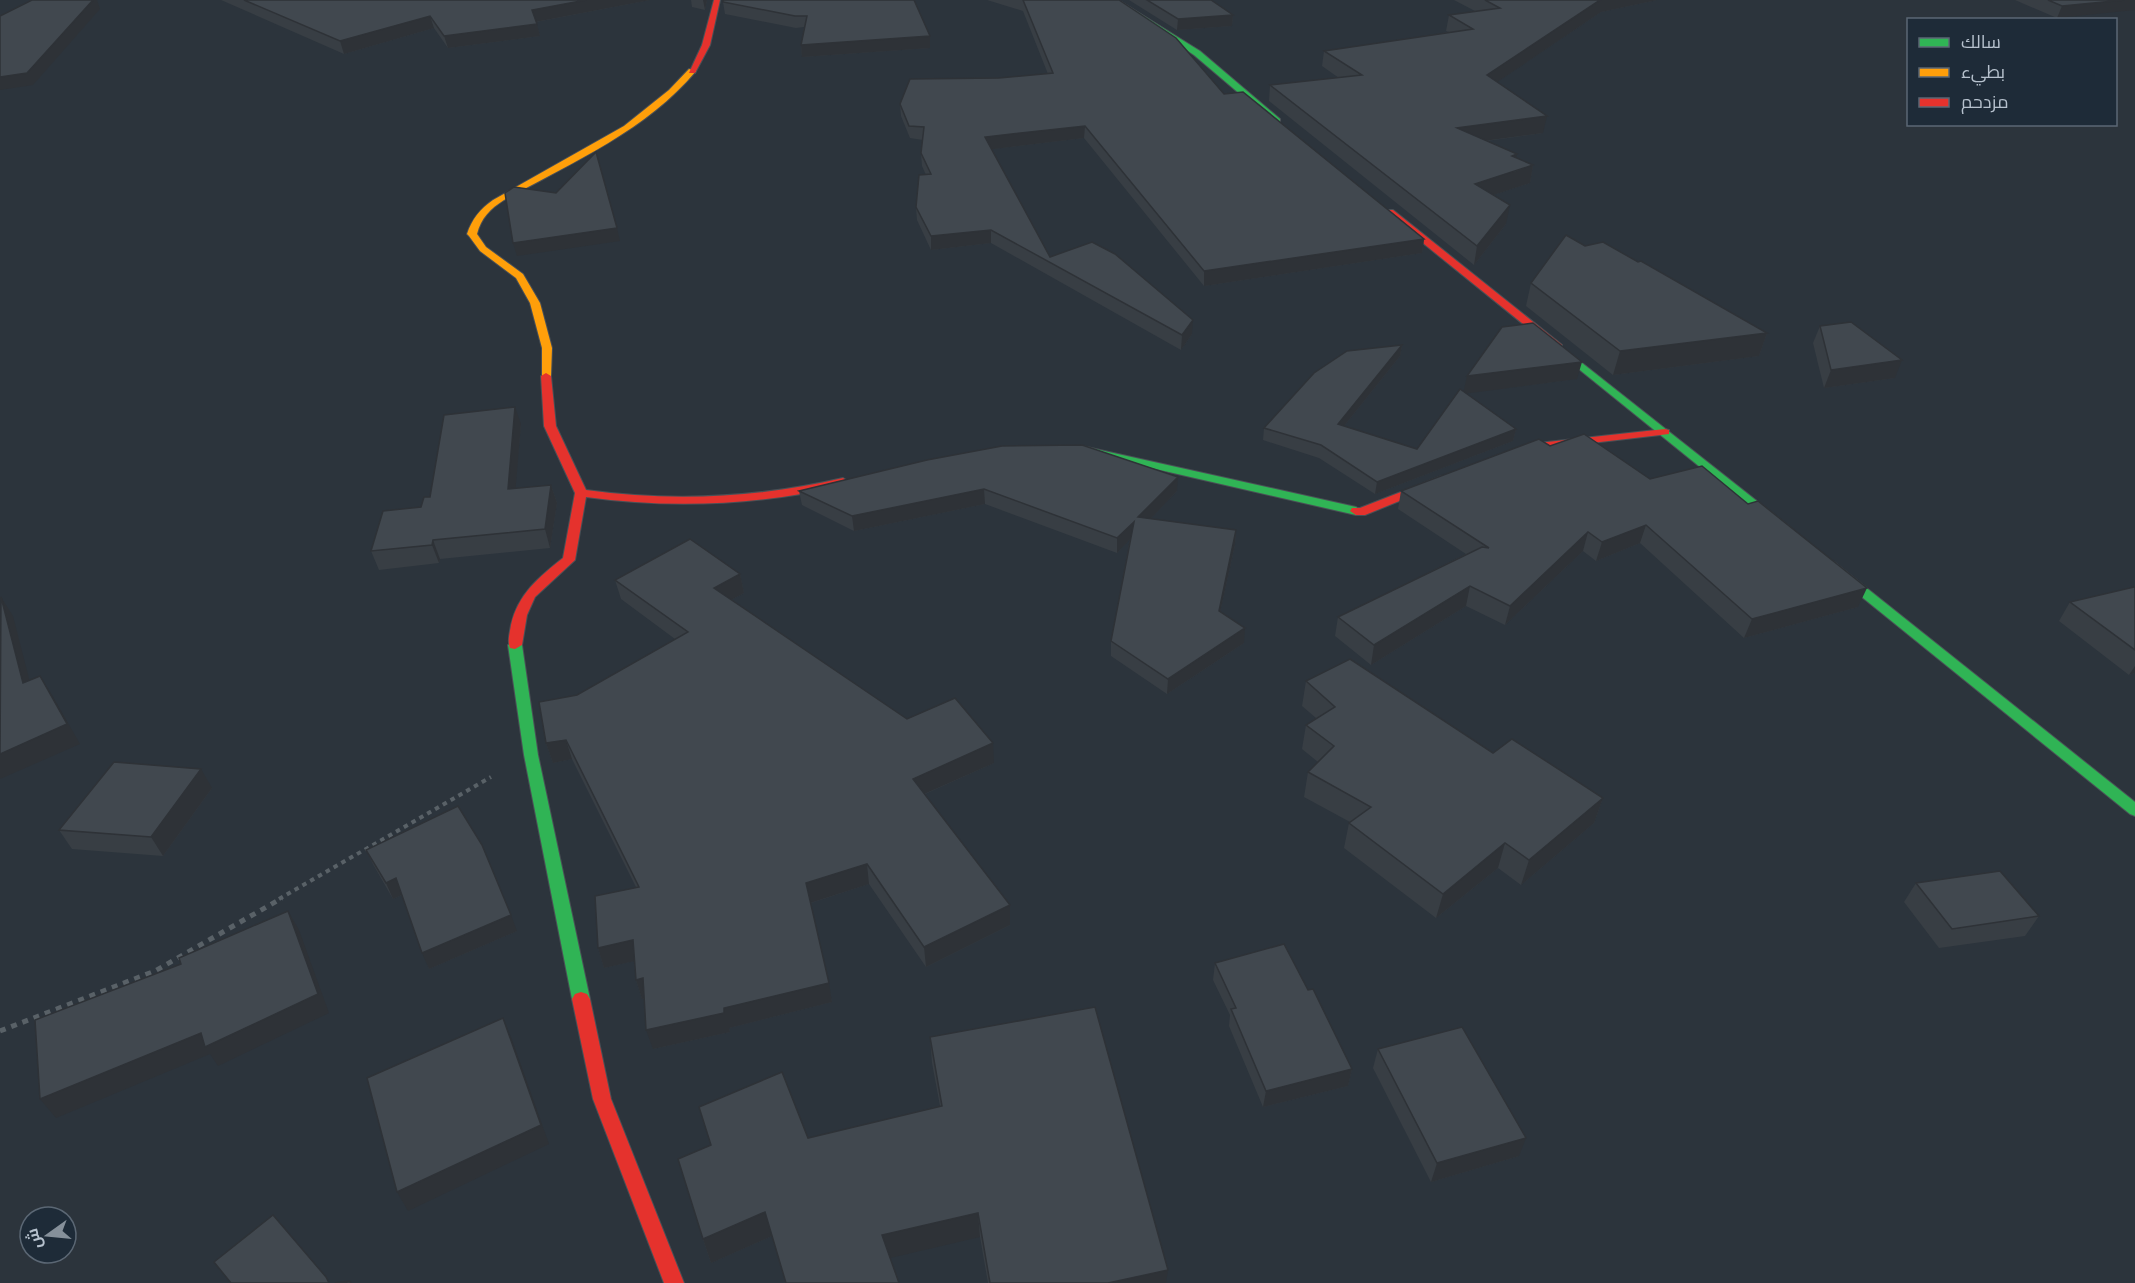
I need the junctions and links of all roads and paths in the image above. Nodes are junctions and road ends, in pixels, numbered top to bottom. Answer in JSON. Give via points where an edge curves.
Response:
{"nodes":[{"id":1,"x":717,"y":0,"type":"edge"},
{"id":2,"x":1114,"y":0,"type":"edge"},
{"id":3,"x":1284,"y":127,"type":"edge"},
{"id":4,"x":1377,"y":201,"type":"edge"},
{"id":5,"x":1665,"y":432,"type":"junction"},
{"id":6,"x":1052,"y":450,"type":"edge"},
{"id":7,"x":1495,"y":460,"type":"edge"},
{"id":8,"x":1451,"y":477,"type":"edge"},
{"id":9,"x":853,"y":480,"type":"edge"},
{"id":10,"x":581,"y":494,"type":"junction"},
{"id":11,"x":1803,"y":543,"type":"edge"},
{"id":12,"x":1821,"y":558,"type":"edge"},
{"id":13,"x":531,"y":755,"type":"junction"},
{"id":14,"x":2135,"y":810,"type":"edge"},
{"id":15,"x":0,"y":1031,"type":"edge"},
{"id":16,"x":674,"y":1283,"type":"edge"}],
"edges":[{"from":1,"to":10,"type":"street","via":[[695,68],[676,90],[593,146],[490,206],[476,220],[472,234],[483,249],[520,276],[535,303],[547,348],[550,426]]},
{"from":2,"to":3,"type":"street","via":[[1197,53]]},
{"from":4,"to":5,"type":"street"},
{"from":5,"to":7,"type":"street","via":[[1529,447]]},
{"from":5,"to":11,"type":"street"},
{"from":6,"to":8,"type":"street","via":[[1082,448],[1361,512]]},
{"from":9,"to":10,"type":"street","via":[[801,494],[679,504]]},
{"from":10,"to":13,"type":"street","via":[[569,560],[535,586],[518,619],[514,651]]},
{"from":12,"to":14,"type":"street"},
{"from":13,"to":15,"type":"path","via":[[155,970]]},
{"from":13,"to":16,"type":"street","via":[[602,1099]]}]}
